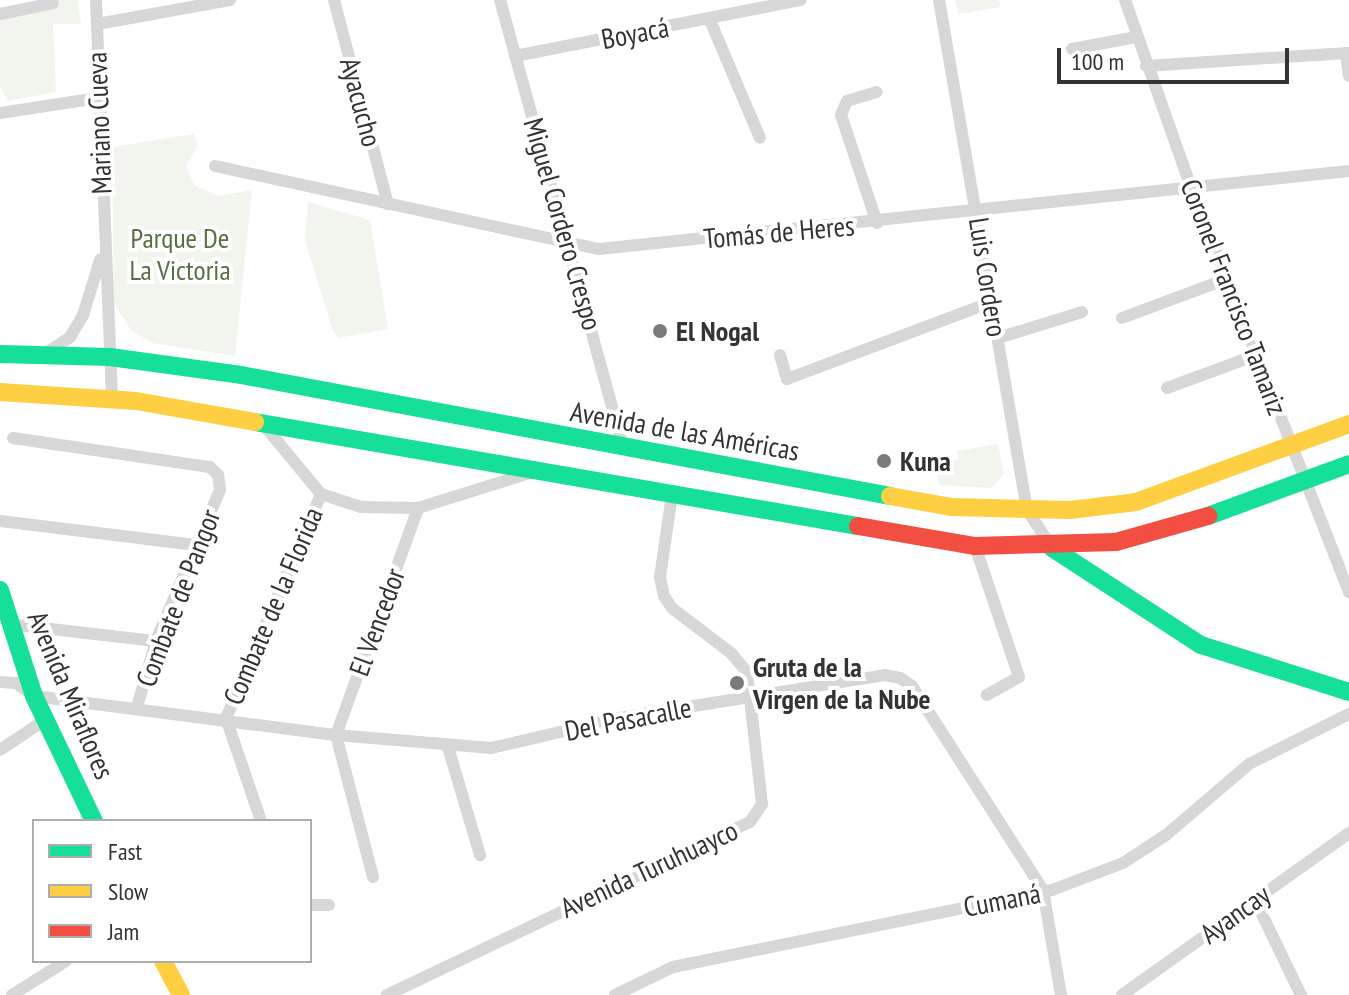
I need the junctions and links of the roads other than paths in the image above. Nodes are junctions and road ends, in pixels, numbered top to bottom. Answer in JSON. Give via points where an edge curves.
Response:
{"nodes":[{"id":1,"x":96,"y":0,"type":"edge"},
{"id":2,"x":230,"y":0,"type":"edge"},
{"id":3,"x":334,"y":0,"type":"edge"},
{"id":4,"x":500,"y":0,"type":"edge"},
{"id":5,"x":801,"y":0,"type":"edge"},
{"id":6,"x":939,"y":0,"type":"edge"},
{"id":7,"x":1125,"y":0,"type":"edge"},
{"id":8,"x":53,"y":3,"type":"dead end"},
{"id":9,"x":0,"y":14,"type":"edge"},
{"id":10,"x":709,"y":18,"type":"junction"},
{"id":11,"x":97,"y":24,"type":"junction"},
{"id":12,"x":1136,"y":37,"type":"junction"},
{"id":13,"x":1072,"y":49,"type":"dead end"},
{"id":14,"x":1348,"y":53,"type":"edge"},
{"id":15,"x":515,"y":56,"type":"junction"},
{"id":16,"x":1146,"y":66,"type":"junction"},
{"id":17,"x":1349,"y":76,"type":"edge"},
{"id":18,"x":877,"y":92,"type":"dead end"},
{"id":19,"x":98,"y":98,"type":"junction"},
{"id":20,"x":0,"y":113,"type":"edge"},
{"id":21,"x":760,"y":138,"type":"dead end"},
{"id":22,"x":215,"y":166,"type":"dead end"},
{"id":23,"x":1349,"y":171,"type":"edge"},
{"id":24,"x":1191,"y":187,"type":"junction"},
{"id":25,"x":388,"y":204,"type":"junction"},
{"id":26,"x":977,"y":211,"type":"junction"},
{"id":27,"x":877,"y":223,"type":"junction"},
{"id":28,"x":103,"y":245,"type":"junction"},
{"id":29,"x":572,"y":245,"type":"junction"},
{"id":30,"x":1227,"y":279,"type":"junction"},
{"id":31,"x":992,"y":302,"type":"junction"},
{"id":32,"x":1082,"y":312,"type":"dead end"},
{"id":33,"x":1122,"y":318,"type":"dead end"},
{"id":34,"x":998,"y":338,"type":"junction"},
{"id":35,"x":0,"y":354,"type":"edge"},
{"id":36,"x":39,"y":355,"type":"junction"},
{"id":37,"x":780,"y":355,"type":"dead end"},
{"id":38,"x":1256,"y":355,"type":"junction"},
{"id":39,"x":110,"y":357,"type":"junction"},
{"id":40,"x":1167,"y":388,"type":"dead end"},
{"id":41,"x":0,"y":392,"type":"edge"},
{"id":42,"x":24,"y":393,"type":"junction"},
{"id":43,"x":112,"y":397,"type":"junction"},
{"id":44,"x":0,"y":410,"type":"edge"},
{"id":45,"x":261,"y":421,"type":"junction"},
{"id":46,"x":1349,"y":424,"type":"edge"},
{"id":47,"x":13,"y":438,"type":"dead end"},
{"id":48,"x":1291,"y":445,"type":"junction"},
{"id":49,"x":624,"y":449,"type":"junction"},
{"id":50,"x":1349,"y":464,"type":"edge"},
{"id":51,"x":541,"y":471,"type":"junction"},
{"id":52,"x":1305,"y":481,"type":"junction"},
{"id":53,"x":321,"y":494,"type":"junction"},
{"id":54,"x":672,"y":495,"type":"junction"},
{"id":55,"x":418,"y":508,"type":"junction"},
{"id":56,"x":1027,"y":510,"type":"junction"},
{"id":57,"x":0,"y":521,"type":"edge"},
{"id":58,"x":196,"y":545,"type":"junction"},
{"id":59,"x":975,"y":546,"type":"junction"},
{"id":60,"x":1052,"y":548,"type":"junction"},
{"id":61,"x":0,"y":590,"type":"edge"},
{"id":62,"x":1349,"y":592,"type":"edge"},
{"id":63,"x":8,"y":624,"type":"junction"},
{"id":64,"x":156,"y":641,"type":"junction"},
{"id":65,"x":0,"y":682,"type":"edge"},
{"id":66,"x":1349,"y":692,"type":"edge"},
{"id":67,"x":987,"y":695,"type":"dead end"},
{"id":68,"x":34,"y":696,"type":"junction"},
{"id":69,"x":753,"y":696,"type":"junction"},
{"id":70,"x":137,"y":707,"type":"junction"},
{"id":71,"x":1349,"y":714,"type":"edge"},
{"id":72,"x":226,"y":718,"type":"junction"},
{"id":73,"x":45,"y":720,"type":"junction"},
{"id":74,"x":336,"y":735,"type":"junction"},
{"id":75,"x":448,"y":747,"type":"junction"},
{"id":76,"x":0,"y":750,"type":"edge"},
{"id":77,"x":93,"y":819,"type":"edge"},
{"id":78,"x":260,"y":819,"type":"edge"},
{"id":79,"x":1349,"y":833,"type":"edge"},
{"id":80,"x":480,"y":855,"type":"dead end"},
{"id":81,"x":373,"y":877,"type":"dead end"},
{"id":82,"x":1043,"y":890,"type":"junction"},
{"id":83,"x":1255,"y":900,"type":"junction"},
{"id":84,"x":312,"y":905,"type":"edge"},
{"id":85,"x":329,"y":905,"type":"dead end"},
{"id":86,"x":63,"y":963,"type":"edge"},
{"id":87,"x":164,"y":963,"type":"edge"},
{"id":88,"x":12,"y":995,"type":"edge"},
{"id":89,"x":181,"y":995,"type":"edge"},
{"id":90,"x":387,"y":995,"type":"edge"},
{"id":91,"x":615,"y":995,"type":"edge"},
{"id":92,"x":1061,"y":995,"type":"edge"},
{"id":93,"x":1122,"y":995,"type":"edge"},
{"id":94,"x":1301,"y":995,"type":"edge"}],
"edges":[{"from":1,"to":11,"type":"street","name":"Mariano Cueva"},
{"from":2,"to":11,"type":"street"},
{"from":3,"to":25,"type":"street","name":"Ayacucho"},
{"from":4,"to":15,"type":"street","name":"Miguel Cordero Crespo"},
{"from":5,"to":10,"type":"street","name":"Boyacá"},
{"from":6,"to":26,"type":"street","name":"Luis Cordero"},
{"from":7,"to":12,"type":"street","name":"Coronel Francisco Tamariz"},
{"from":8,"to":9,"type":"street"},
{"from":10,"to":15,"type":"street","name":"Boyacá"},
{"from":10,"to":21,"type":"street"},
{"from":11,"to":19,"type":"street","name":"Mariano Cueva"},
{"from":12,"to":13,"type":"street"},
{"from":12,"to":16,"type":"street","name":"Coronel Francisco Tamariz"},
{"from":14,"to":16,"type":"street"},
{"from":14,"to":17,"type":"street"},
{"from":15,"to":29,"type":"street","name":"Miguel Cordero Crespo"},
{"from":16,"to":24,"type":"street","name":"Coronel Francisco Tamariz"},
{"from":18,"to":27,"type":"street","via":[[847,101],[841,115]]},
{"from":19,"to":20,"type":"street"},
{"from":19,"to":28,"type":"street","name":"Mariano Cueva"},
{"from":22,"to":25,"type":"street","name":"Tomás de Heres"},
{"from":23,"to":24,"type":"street","name":"Tomás de Heres"},
{"from":24,"to":26,"type":"street","name":"Tomás de Heres"},
{"from":24,"to":30,"type":"street","name":"Coronel Francisco Tamariz"},
{"from":25,"to":29,"type":"street","name":"Tomás de Heres"},
{"from":26,"to":27,"type":"street","name":"Tomás de Heres"},
{"from":26,"to":31,"type":"street","name":"Luis Cordero"},
{"from":27,"to":29,"type":"street","name":"Tomás de Heres","via":[[599,249]]},
{"from":28,"to":36,"type":"street","name":"Mariano Cueva","via":[[83,315],[70,337]]},
{"from":28,"to":39,"type":"street","name":"Mariano Cueva"},
{"from":29,"to":49,"type":"street","name":"Miguel Cordero Crespo"},
{"from":30,"to":33,"type":"street"},
{"from":30,"to":38,"type":"street","name":"Coronel Francisco Tamariz"},
{"from":31,"to":34,"type":"street","name":"Luis Cordero"},
{"from":31,"to":37,"type":"street","via":[[787,379]]},
{"from":32,"to":34,"type":"street"},
{"from":34,"to":56,"type":"street","name":"Luis Cordero"},
{"from":35,"to":36,"type":"main road","name":"Avenida de las Américas"},
{"from":36,"to":39,"type":"main road","name":"Avenida de las Américas"},
{"from":38,"to":40,"type":"street"},
{"from":38,"to":48,"type":"street","name":"Coronel Francisco Tamariz"},
{"from":39,"to":43,"type":"street","name":"Mariano Cueva"},
{"from":39,"to":49,"type":"main road","name":"Avenida de las Américas","via":[[241,375]]},
{"from":41,"to":42,"type":"main road"},
{"from":42,"to":43,"type":"main road"},
{"from":42,"to":44,"type":"main road"},
{"from":43,"to":45,"type":"main road"},
{"from":45,"to":51,"type":"main road"},
{"from":45,"to":53,"type":"street"},
{"from":46,"to":48,"type":"main road","name":"Avenida de las Américas"},
{"from":47,"to":58,"type":"street","name":"Combate de Pangor","via":[[210,467],[218,475],[220,490]]},
{"from":48,"to":52,"type":"street","name":"Coronel Francisco Tamariz"},
{"from":48,"to":56,"type":"main road","name":"Avenida de las Américas","via":[[1136,502]]},
{"from":49,"to":56,"type":"main road","name":"Avenida de las Américas","via":[[952,507]]},
{"from":50,"to":52,"type":"main road"},
{"from":51,"to":54,"type":"main road"},
{"from":51,"to":55,"type":"street"},
{"from":52,"to":60,"type":"main road","via":[[1175,527],[1116,542]]},
{"from":52,"to":62,"type":"street","name":"Coronel Francisco Tamariz"},
{"from":53,"to":55,"type":"street","via":[[361,507]]},
{"from":53,"to":72,"type":"street","name":"Combate de la Florida"},
{"from":54,"to":59,"type":"main road"},
{"from":54,"to":69,"type":"street","name":"Avenida Turuhuayco","via":[[660,577],[664,596],[731,653],[747,672]]},
{"from":55,"to":74,"type":"street","name":"El Vencedor"},
{"from":56,"to":60,"type":"street","name":"Luis Cordero"},
{"from":57,"to":58,"type":"street"},
{"from":58,"to":64,"type":"street","name":"Combate de Pangor"},
{"from":59,"to":60,"type":"main road"},
{"from":59,"to":67,"type":"street","via":[[1019,677]]},
{"from":60,"to":66,"type":"main road","via":[[1201,645]]},
{"from":61,"to":63,"type":"main road","name":"Avenida Miraflores"},
{"from":63,"to":64,"type":"street"},
{"from":63,"to":68,"type":"main road","name":"Avenida Miraflores"},
{"from":64,"to":70,"type":"street","name":"Combate de Pangor"},
{"from":65,"to":68,"type":"street","name":"Del Pasacalle","via":[[16,683]]},
{"from":68,"to":70,"type":"street","name":"Del Pasacalle"},
{"from":68,"to":73,"type":"main road","name":"Avenida Miraflores"},
{"from":69,"to":75,"type":"street","name":"Del Pasacalle","via":[[491,748]]},
{"from":69,"to":82,"type":"street","name":"Del Pasacalle","via":[[885,675],[912,686]]},
{"from":69,"to":90,"type":"street","name":"Avenida Turuhuayco","via":[[762,804],[750,822]]},
{"from":70,"to":72,"type":"street","name":"Del Pasacalle"},
{"from":71,"to":82,"type":"street","name":"Cumaná","via":[[1249,764],[1166,835],[1123,863]]},
{"from":72,"to":74,"type":"street","name":"Del Pasacalle"},
{"from":72,"to":78,"type":"street"},
{"from":73,"to":76,"type":"street"},
{"from":73,"to":77,"type":"main road","name":"Avenida Miraflores"},
{"from":74,"to":75,"type":"street","name":"Del Pasacalle"},
{"from":74,"to":81,"type":"street"},
{"from":75,"to":80,"type":"street"},
{"from":79,"to":83,"type":"street","name":"Ayancay"},
{"from":82,"to":91,"type":"street","name":"Cumaná","via":[[673,967]]},
{"from":82,"to":92,"type":"street","name":"Del Pasacalle"},
{"from":83,"to":93,"type":"street","name":"Ayancay"},
{"from":83,"to":94,"type":"street"},
{"from":84,"to":85,"type":"street"},
{"from":86,"to":88,"type":"street"},
{"from":87,"to":89,"type":"main road"}]}
